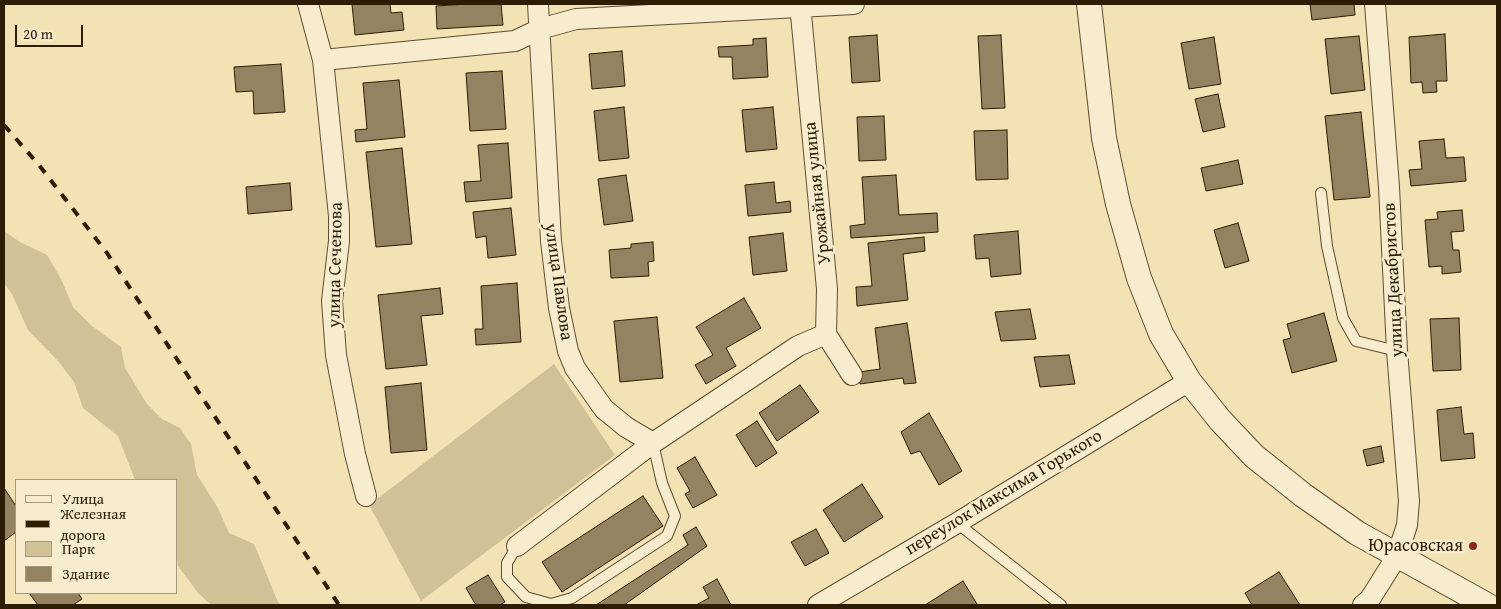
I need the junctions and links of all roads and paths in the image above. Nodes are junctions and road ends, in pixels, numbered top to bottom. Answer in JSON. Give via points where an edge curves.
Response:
{"nodes":[{"id":1,"x":308,"y":4,"type":"edge"},
{"id":2,"x":538,"y":4,"type":"edge"},
{"id":3,"x":854,"y":4,"type":"edge"},
{"id":4,"x":1089,"y":4,"type":"edge"},
{"id":5,"x":1375,"y":4,"type":"edge"},
{"id":6,"x":800,"y":5,"type":"edge"},
{"id":7,"x":540,"y":29,"type":"junction"},
{"id":8,"x":323,"y":60,"type":"junction"},
{"id":9,"x":1321,"y":193,"type":"dead end"},
{"id":10,"x":826,"y":334,"type":"junction"},
{"id":11,"x":1397,"y":351,"type":"junction"},
{"id":12,"x":852,"y":375,"type":"dead end"},
{"id":13,"x":1189,"y":381,"type":"junction"},
{"id":14,"x":653,"y":443,"type":"junction"},
{"id":15,"x":366,"y":496,"type":"dead end"},
{"id":16,"x":957,"y":522,"type":"junction"},
{"id":17,"x":517,"y":546,"type":"joint"},
{"id":18,"x":1397,"y":556,"type":"junction"},
{"id":19,"x":818,"y":605,"type":"edge"},
{"id":20,"x":1061,"y":605,"type":"edge"},
{"id":21,"x":1363,"y":605,"type":"edge"},
{"id":22,"x":1487,"y":605,"type":"edge"}],
"edges":[{"from":1,"to":8,"type":"street","name":"улица Сеченова"},
{"from":2,"to":7,"type":"street","name":"улица Павлова"},
{"from":3,"to":6,"type":"street"},
{"from":4,"to":13,"type":"street","via":[[1104,138],[1118,204],[1139,278],[1161,334]]},
{"from":5,"to":11,"type":"street","name":"улица Декабристов"},
{"from":6,"to":7,"type":"street","via":[[576,19]]},
{"from":6,"to":10,"type":"street","name":"Урожайная улица","via":[[827,290]]},
{"from":7,"to":8,"type":"street","via":[[515,41]]},
{"from":7,"to":14,"type":"street","name":"улица Павлова","via":[[551,241],[568,351],[575,368],[604,409]]},
{"from":8,"to":15,"type":"street","name":"улица Сеченова","via":[[339,216],[332,301],[336,355]]},
{"from":9,"to":11,"type":"lane","via":[[1327,246],[1343,318],[1356,341]]},
{"from":10,"to":12,"type":"street"},
{"from":10,"to":14,"type":"street","via":[[798,346]]},
{"from":11,"to":18,"type":"street","name":"улица Декабристов","via":[[1409,501],[1407,525]]},
{"from":13,"to":16,"type":"street","name":"переулок Максима Горького"},
{"from":13,"to":18,"type":"street","via":[[1254,456],[1303,495]]},
{"from":14,"to":17,"type":"street"},
{"from":14,"to":17,"type":"lane","via":[[662,483],[675,516],[667,536],[572,598],[551,604],[526,597],[507,576],[507,563]]},
{"from":16,"to":19,"type":"street","name":"переулок Максима Горького"},
{"from":16,"to":20,"type":"lane"},
{"from":18,"to":21,"type":"street","name":"улица Декабристов"},
{"from":18,"to":22,"type":"street"}]}
